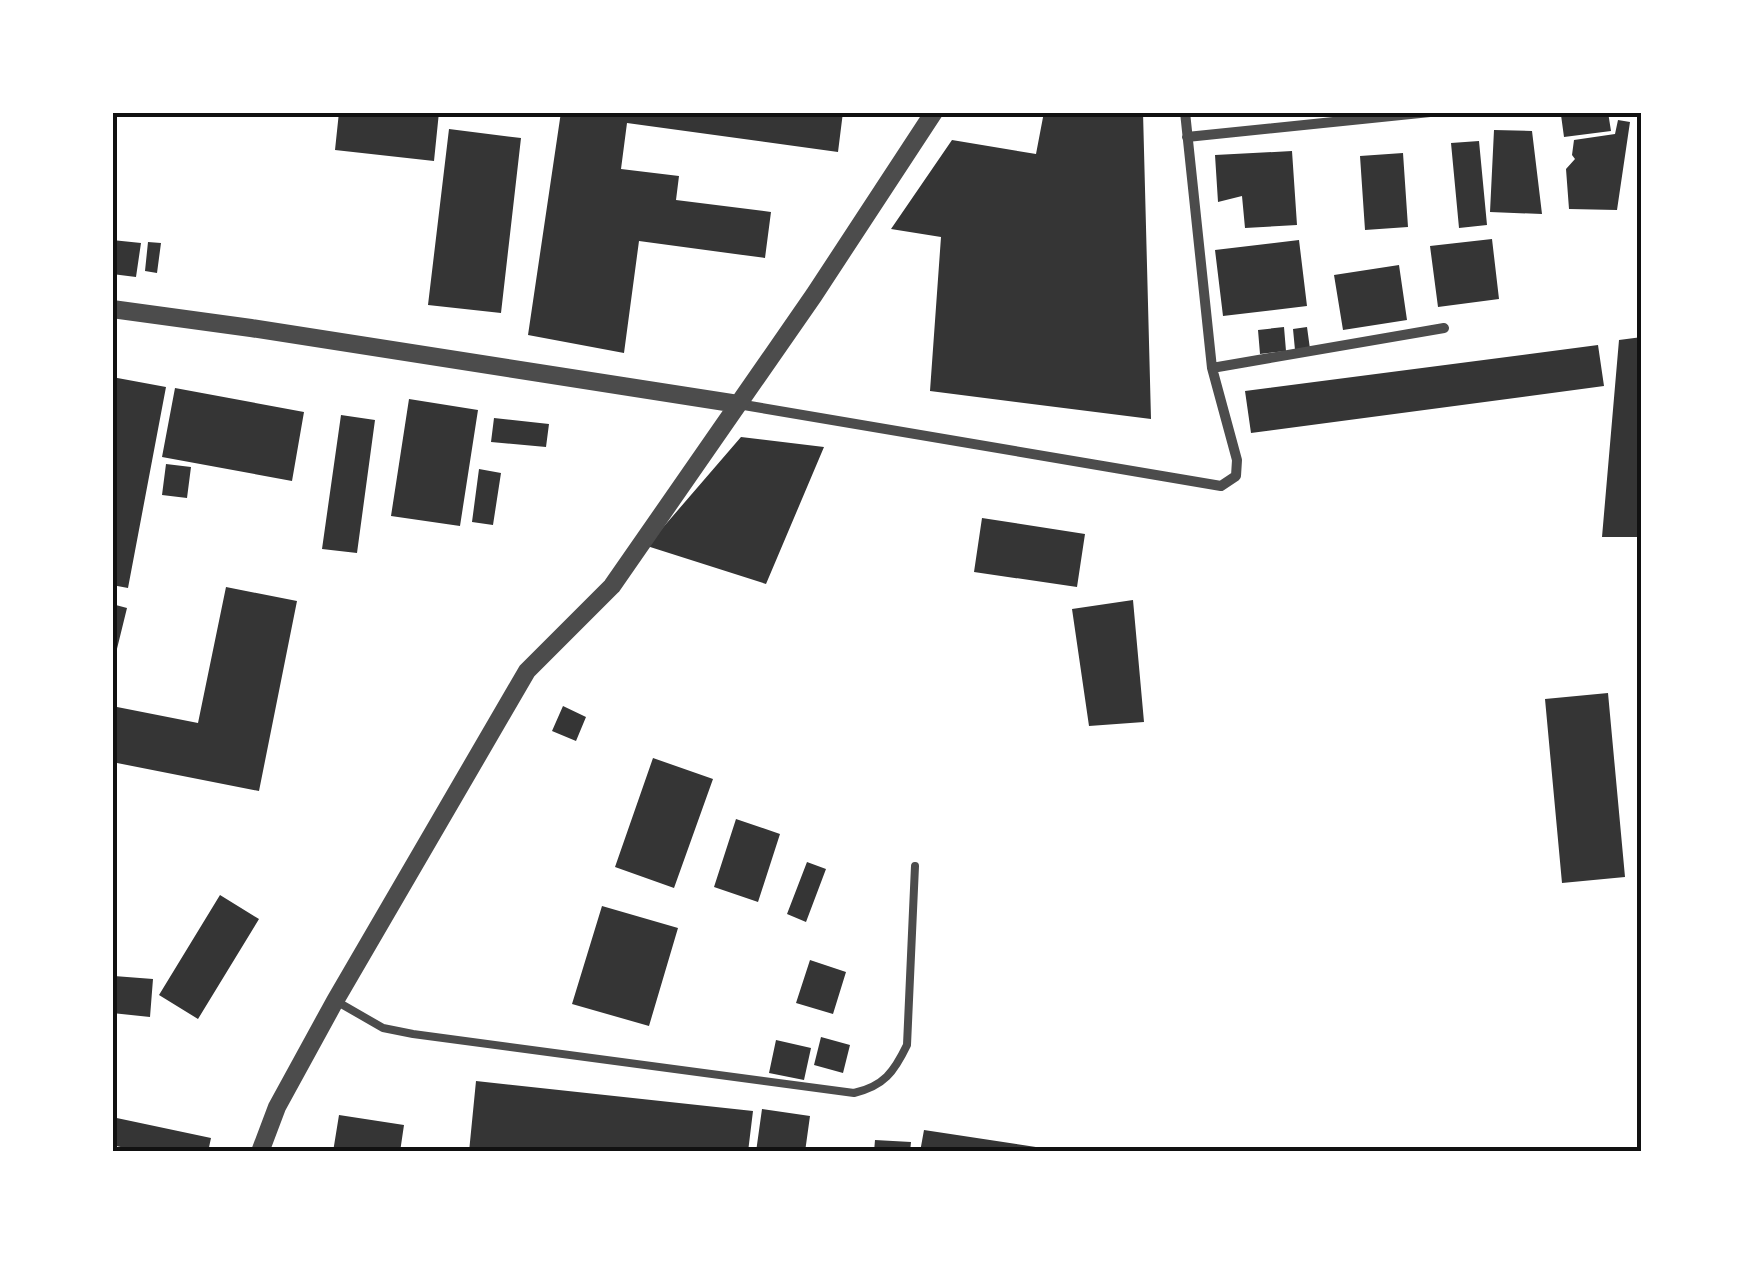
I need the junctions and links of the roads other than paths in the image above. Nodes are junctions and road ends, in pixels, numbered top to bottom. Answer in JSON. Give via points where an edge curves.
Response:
{"nodes":[{"id":1,"x":934,"y":112,"type":"edge"},
{"id":2,"x":1185,"y":112,"type":"edge"},
{"id":3,"x":1430,"y":112,"type":"edge"},
{"id":4,"x":1187,"y":138,"type":"junction"},
{"id":5,"x":112,"y":309,"type":"edge"},
{"id":6,"x":1444,"y":328,"type":"dead end"},
{"id":7,"x":1212,"y":368,"type":"junction"},
{"id":8,"x":738,"y":404,"type":"junction"},
{"id":9,"x":915,"y":866,"type":"dead end"},
{"id":10,"x":336,"y":1001,"type":"junction"},
{"id":11,"x":260,"y":1152,"type":"edge"}],
"edges":[{"from":1,"to":8,"type":"street"},
{"from":2,"to":4,"type":"street"},
{"from":3,"to":4,"type":"street"},
{"from":4,"to":7,"type":"street"},
{"from":5,"to":8,"type":"street"},
{"from":6,"to":7,"type":"street"},
{"from":7,"to":8,"type":"street","via":[[1237,460],[1236,476],[1221,486]]},
{"from":8,"to":10,"type":"street","via":[[612,586],[527,671]]},
{"from":9,"to":10,"type":"lane","via":[[907,1045],[894,1072],[875,1088],[854,1093],[413,1034],[384,1028]]},
{"from":10,"to":11,"type":"street","via":[[277,1107]]}]}
